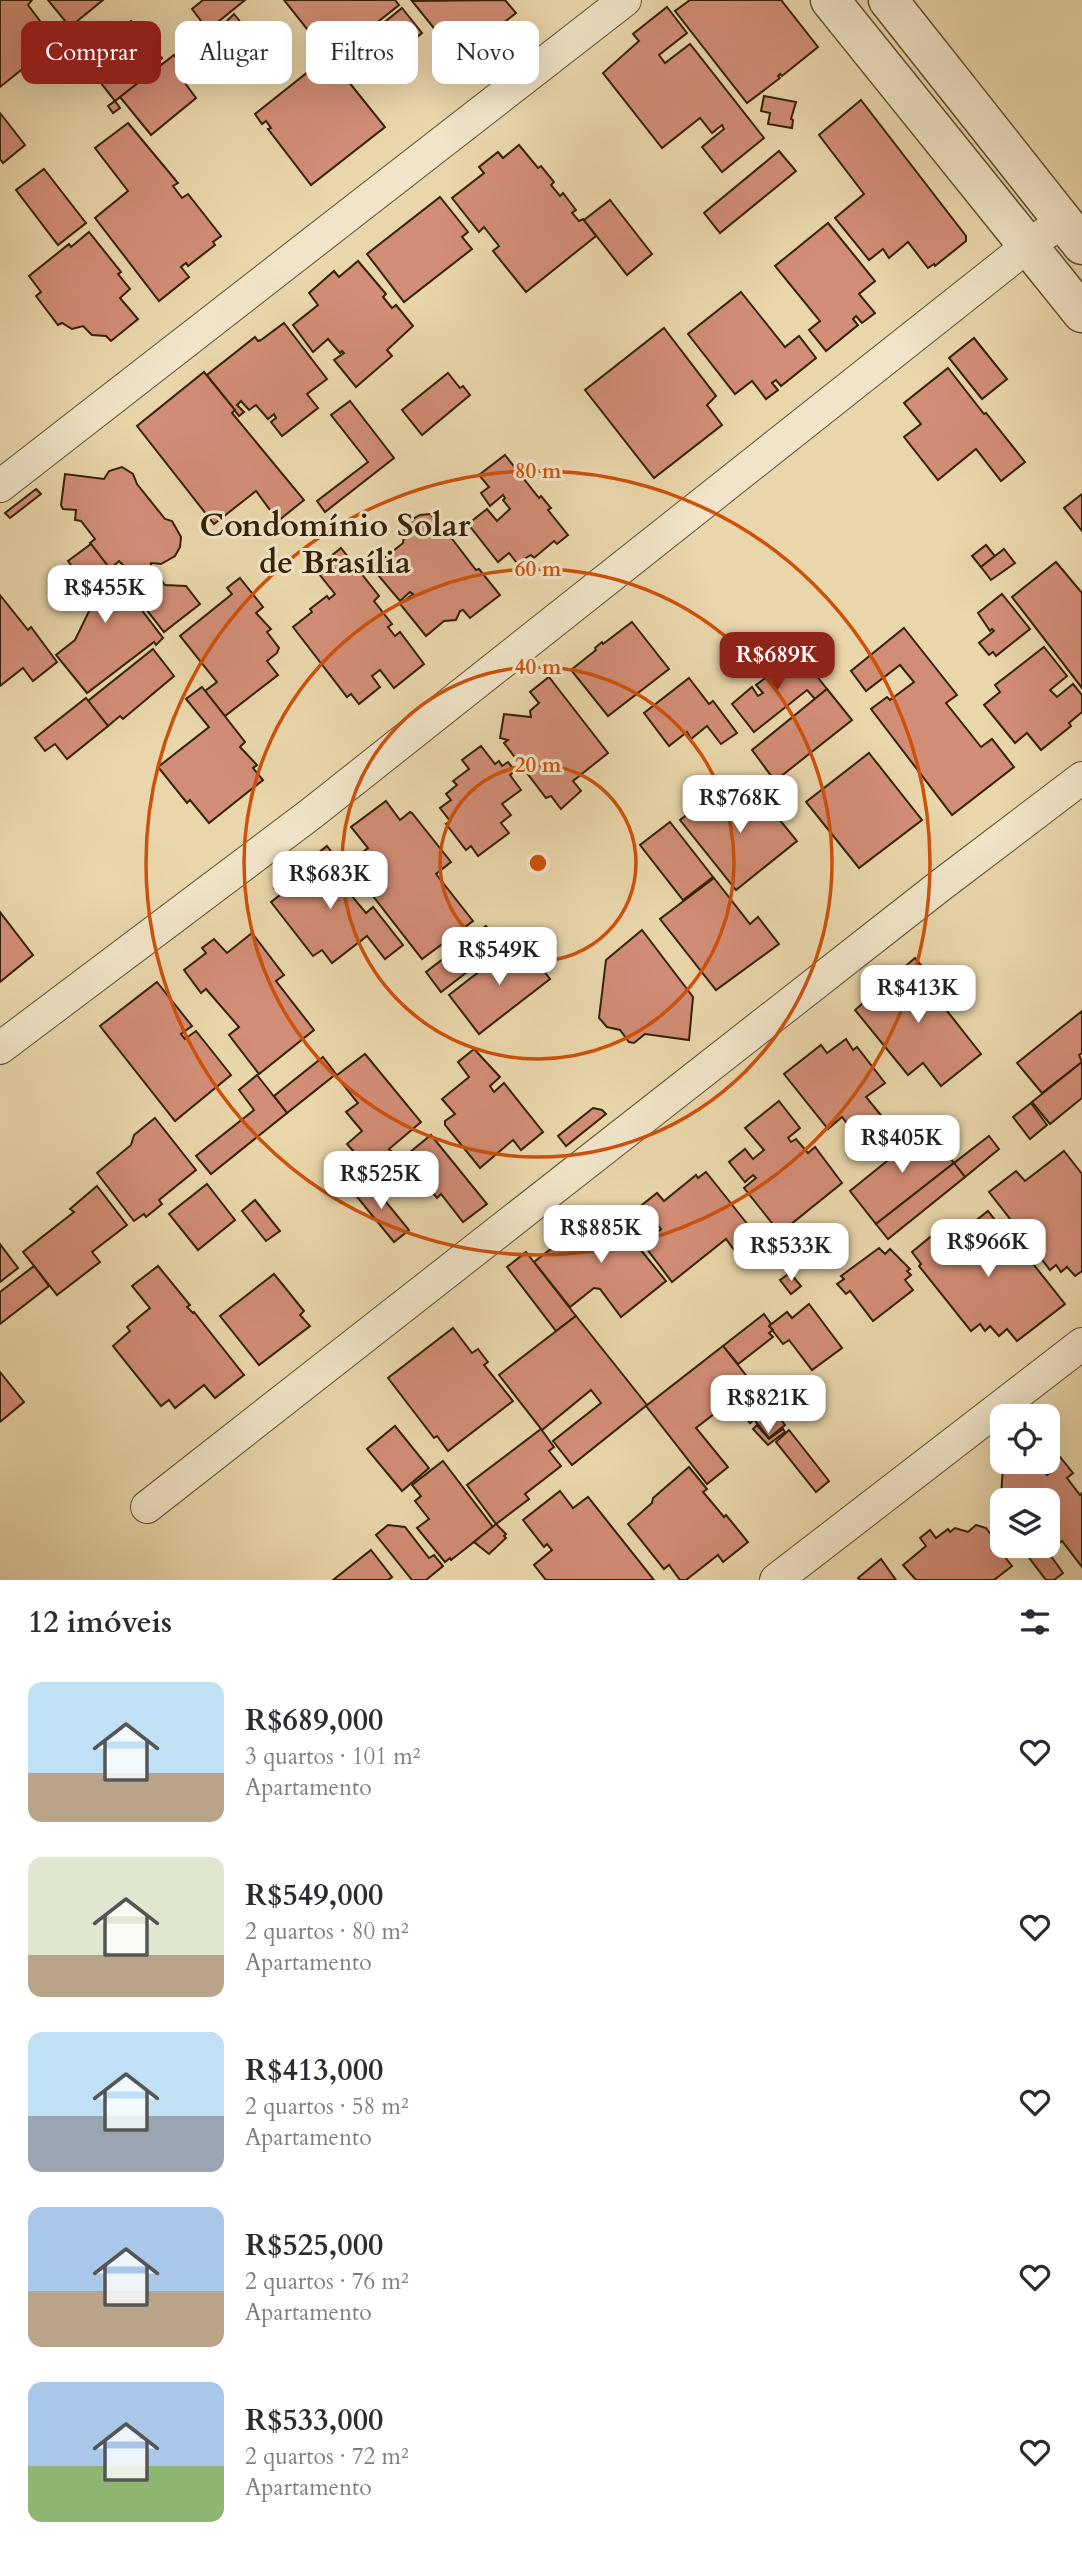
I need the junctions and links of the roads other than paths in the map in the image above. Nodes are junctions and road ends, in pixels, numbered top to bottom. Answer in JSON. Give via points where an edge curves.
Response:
{"nodes":[{"id":1,"x":625,"y":0,"type":"edge"},
{"id":2,"x":830,"y":0,"type":"edge"},
{"id":3,"x":888,"y":0,"type":"edge"},
{"id":4,"x":1072,"y":233,"type":"edge"},
{"id":5,"x":1029,"y":245,"type":"junction"},
{"id":6,"x":1082,"y":313,"type":"edge"},
{"id":7,"x":0,"y":486,"type":"edge"},
{"id":8,"x":1082,"y":778,"type":"edge"},
{"id":9,"x":0,"y":1048,"type":"edge"},
{"id":10,"x":1082,"y":1344,"type":"edge"},
{"id":11,"x":147,"y":1507,"type":"dead end"},
{"id":12,"x":776,"y":1580,"type":"edge"}],
"edges":[{"from":1,"to":7,"type":"street"},
{"from":2,"to":5,"type":"street"},
{"from":3,"to":4,"type":"street"},
{"from":4,"to":5,"type":"street"},
{"from":5,"to":6,"type":"street"},
{"from":5,"to":9,"type":"street","via":[[312,813]]},
{"from":8,"to":11,"type":"street"},
{"from":10,"to":12,"type":"street"}]}
